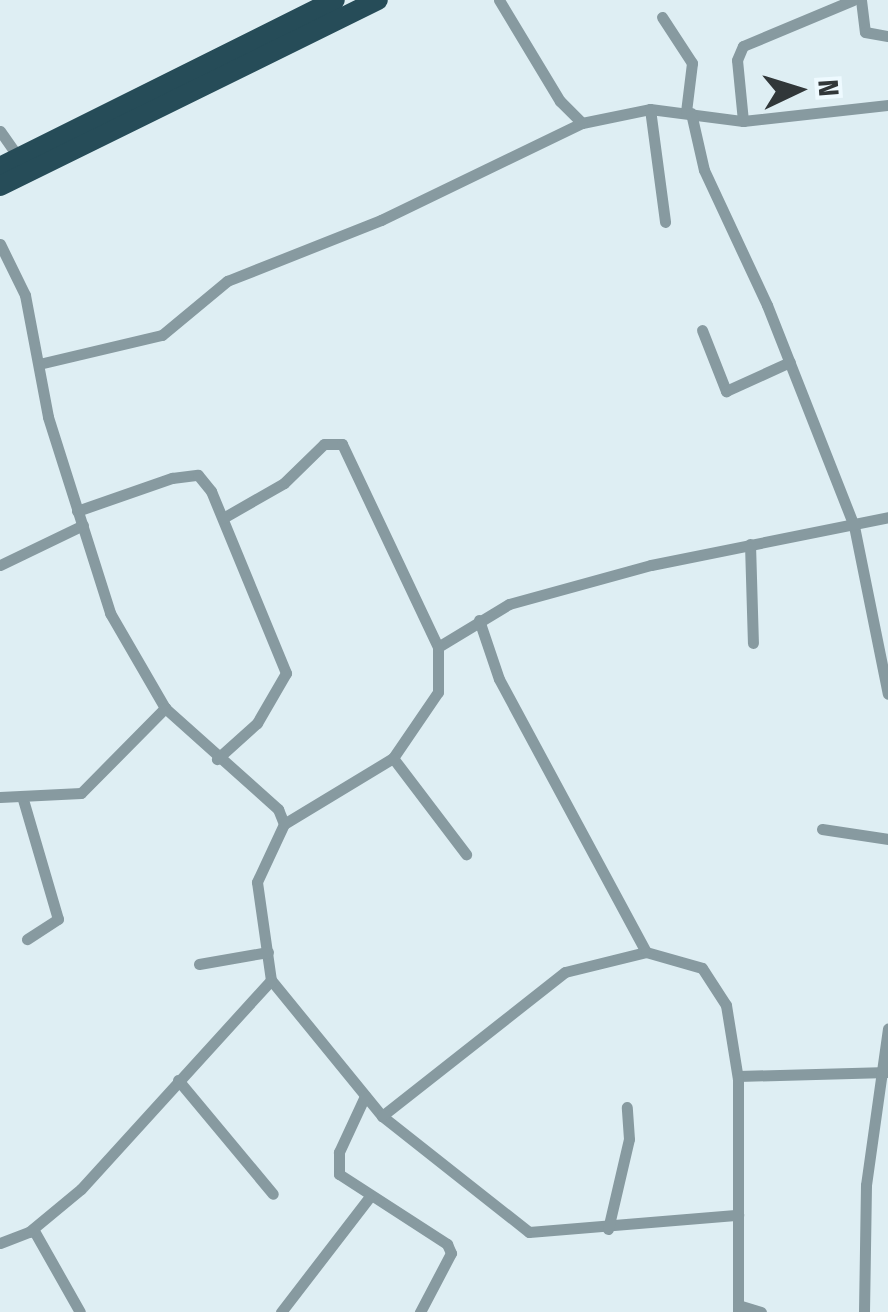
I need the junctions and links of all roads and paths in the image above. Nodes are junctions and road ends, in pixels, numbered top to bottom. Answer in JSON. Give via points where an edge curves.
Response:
{"nodes":[{"id":1,"x":335,"y":0,"type":"edge"},
{"id":2,"x":378,"y":0,"type":"edge"},
{"id":3,"x":499,"y":0,"type":"edge"},
{"id":4,"x":853,"y":0,"type":"edge"},
{"id":5,"x":861,"y":0,"type":"edge"},
{"id":6,"x":662,"y":17,"type":"dead end"},
{"id":7,"x":888,"y":36,"type":"edge"},
{"id":8,"x":888,"y":105,"type":"edge"},
{"id":9,"x":650,"y":109,"type":"junction"},
{"id":10,"x":689,"y":112,"type":"junction"},
{"id":11,"x":744,"y":121,"type":"junction"},
{"id":12,"x":582,"y":123,"type":"junction"},
{"id":13,"x":0,"y":131,"type":"edge"},
{"id":14,"x":9,"y":162,"type":"edge"},
{"id":15,"x":0,"y":186,"type":"edge"},
{"id":16,"x":665,"y":222,"type":"dead end"},
{"id":17,"x":0,"y":244,"type":"edge"},
{"id":18,"x":702,"y":330,"type":"dead end"},
{"id":19,"x":790,"y":362,"type":"junction"},
{"id":20,"x":39,"y":364,"type":"junction"},
{"id":21,"x":77,"y":511,"type":"junction"},
{"id":22,"x":888,"y":517,"type":"edge"},
{"id":23,"x":223,"y":518,"type":"junction"},
{"id":24,"x":83,"y":525,"type":"junction"},
{"id":25,"x":854,"y":526,"type":"junction"},
{"id":26,"x":750,"y":544,"type":"junction"},
{"id":27,"x":0,"y":565,"type":"edge"},
{"id":28,"x":479,"y":620,"type":"junction"},
{"id":29,"x":753,"y":643,"type":"dead end"},
{"id":30,"x":438,"y":647,"type":"junction"},
{"id":31,"x":888,"y":694,"type":"edge"},
{"id":32,"x":165,"y":708,"type":"junction"},
{"id":33,"x":393,"y":758,"type":"junction"},
{"id":34,"x":217,"y":759,"type":"junction"},
{"id":35,"x":22,"y":796,"type":"junction"},
{"id":36,"x":0,"y":797,"type":"edge"},
{"id":37,"x":284,"y":824,"type":"junction"},
{"id":38,"x":822,"y":828,"type":"dead end"},
{"id":39,"x":888,"y":839,"type":"edge"},
{"id":40,"x":466,"y":854,"type":"dead end"},
{"id":41,"x":27,"y":940,"type":"dead end"},
{"id":42,"x":268,"y":952,"type":"junction"},
{"id":43,"x":646,"y":952,"type":"junction"},
{"id":44,"x":199,"y":964,"type":"dead end"},
{"id":45,"x":270,"y":980,"type":"junction"},
{"id":46,"x":888,"y":1029,"type":"edge"},
{"id":47,"x":883,"y":1072,"type":"edge"},
{"id":48,"x":738,"y":1076,"type":"junction"},
{"id":49,"x":178,"y":1080,"type":"junction"},
{"id":50,"x":365,"y":1096,"type":"junction"},
{"id":51,"x":627,"y":1106,"type":"dead end"},
{"id":52,"x":382,"y":1116,"type":"junction"},
{"id":53,"x":273,"y":1194,"type":"dead end"},
{"id":54,"x":368,"y":1199,"type":"junction"},
{"id":55,"x":738,"y":1215,"type":"junction"},
{"id":56,"x":33,"y":1229,"type":"junction"},
{"id":57,"x":608,"y":1229,"type":"junction"},
{"id":58,"x":0,"y":1243,"type":"edge"},
{"id":59,"x":738,"y":1309,"type":"edge"},
{"id":60,"x":80,"y":1312,"type":"edge"},
{"id":61,"x":281,"y":1312,"type":"edge"},
{"id":62,"x":420,"y":1312,"type":"edge"},
{"id":63,"x":761,"y":1312,"type":"edge"},
{"id":64,"x":864,"y":1312,"type":"edge"}],
"edges":[{"from":1,"to":14,"type":"highway"},
{"from":2,"to":15,"type":"highway"},
{"from":3,"to":12,"type":"street","via":[[560,102]]},
{"from":4,"to":11,"type":"street","via":[[743,46],[737,60]]},
{"from":5,"to":7,"type":"street","via":[[865,32]]},
{"from":6,"to":10,"type":"street","via":[[692,63]]},
{"from":8,"to":11,"type":"street"},
{"from":9,"to":10,"type":"street"},
{"from":9,"to":12,"type":"street"},
{"from":9,"to":16,"type":"street"},
{"from":10,"to":11,"type":"street"},
{"from":10,"to":19,"type":"street","via":[[704,170]]},
{"from":12,"to":20,"type":"street","via":[[381,220],[227,281],[162,335]]},
{"from":13,"to":14,"type":"street"},
{"from":17,"to":20,"type":"street","via":[[26,296]]},
{"from":18,"to":19,"type":"street","via":[[726,391]]},
{"from":19,"to":25,"type":"street"},
{"from":20,"to":21,"type":"street"},
{"from":21,"to":23,"type":"street","via":[[198,475]]},
{"from":21,"to":24,"type":"street"},
{"from":22,"to":25,"type":"street"},
{"from":23,"to":30,"type":"street","via":[[284,483],[324,444],[342,444]]},
{"from":23,"to":34,"type":"street","via":[[286,673],[257,724]]},
{"from":24,"to":27,"type":"street"},
{"from":24,"to":32,"type":"street","via":[[110,614]]},
{"from":25,"to":26,"type":"street"},
{"from":25,"to":31,"type":"street"},
{"from":26,"to":28,"type":"street","via":[[509,604]]},
{"from":26,"to":29,"type":"street"},
{"from":28,"to":30,"type":"street"},
{"from":28,"to":43,"type":"street","via":[[499,680]]},
{"from":30,"to":33,"type":"street","via":[[438,692]]},
{"from":32,"to":34,"type":"street"},
{"from":32,"to":35,"type":"street","via":[[81,793]]},
{"from":33,"to":37,"type":"street"},
{"from":33,"to":40,"type":"street"},
{"from":34,"to":37,"type":"street","via":[[278,809]]},
{"from":35,"to":36,"type":"street"},
{"from":35,"to":41,"type":"street","via":[[58,919]]},
{"from":37,"to":42,"type":"street","via":[[257,882]]},
{"from":38,"to":39,"type":"street"},
{"from":42,"to":44,"type":"street"},
{"from":42,"to":45,"type":"street"},
{"from":43,"to":48,"type":"street","via":[[686,961],[716,981]]},
{"from":43,"to":52,"type":"street","via":[[548,982]]},
{"from":45,"to":49,"type":"street"},
{"from":45,"to":50,"type":"street"},
{"from":46,"to":47,"type":"street"},
{"from":47,"to":48,"type":"street"},
{"from":47,"to":64,"type":"street"},
{"from":48,"to":55,"type":"street"},
{"from":49,"to":53,"type":"street"},
{"from":49,"to":56,"type":"street","via":[[81,1190]]},
{"from":50,"to":52,"type":"street"},
{"from":50,"to":54,"type":"street","via":[[337,1161],[339,1174]]},
{"from":51,"to":57,"type":"street","via":[[629,1140]]},
{"from":52,"to":57,"type":"street","via":[[529,1232]]},
{"from":54,"to":61,"type":"street"},
{"from":54,"to":62,"type":"street","via":[[447,1244],[451,1253]]},
{"from":55,"to":57,"type":"street"},
{"from":55,"to":59,"type":"street"},
{"from":56,"to":58,"type":"street"},
{"from":56,"to":60,"type":"street"},
{"from":59,"to":63,"type":"street"}]}
